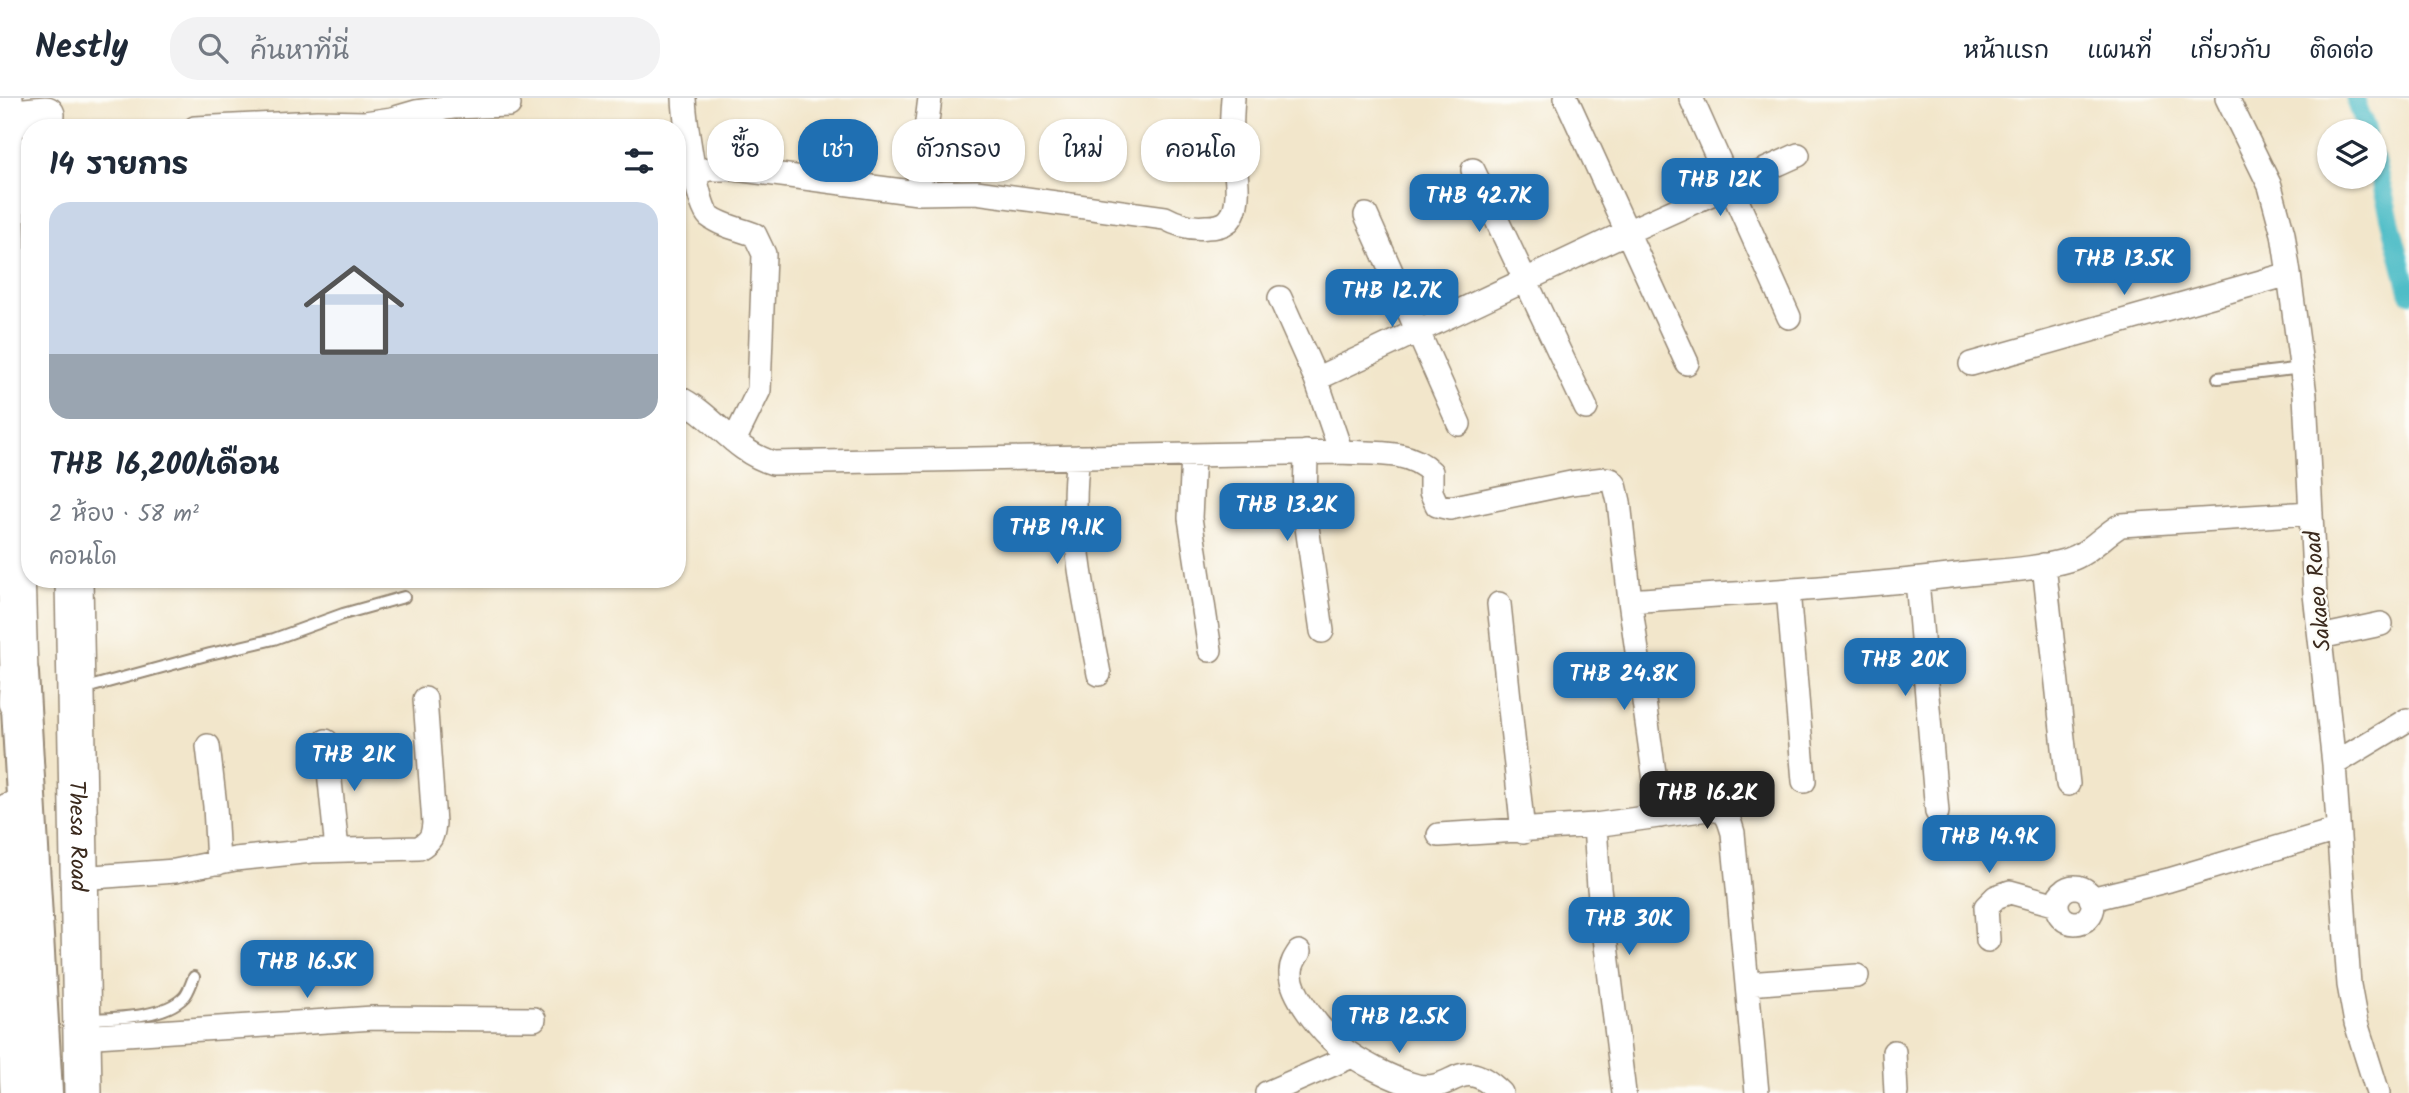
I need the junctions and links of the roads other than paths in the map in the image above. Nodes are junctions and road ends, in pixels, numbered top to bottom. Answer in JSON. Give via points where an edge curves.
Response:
{"nodes":[{"id":1,"x":684,"y":98,"type":"edge"},
{"id":2,"x":930,"y":98,"type":"edge"},
{"id":3,"x":1233,"y":98,"type":"edge"},
{"id":4,"x":1566,"y":98,"type":"edge"},
{"id":5,"x":1691,"y":98,"type":"edge"},
{"id":6,"x":2227,"y":98,"type":"edge"},
{"id":7,"x":509,"y":105,"type":"dead end"},
{"id":8,"x":4,"y":108,"type":"edge"},
{"id":9,"x":46,"y":113,"type":"edge"},
{"id":10,"x":392,"y":119,"type":"edge"},
{"id":11,"x":1798,"y":155,"type":"dead end"},
{"id":12,"x":1473,"y":170,"type":"dead end"},
{"id":13,"x":695,"y":174,"type":"junction"},
{"id":14,"x":1729,"y":185,"type":"junction"},
{"id":15,"x":918,"y":193,"type":"junction"},
{"id":16,"x":1367,"y":215,"type":"dead end"},
{"id":17,"x":1627,"y":232,"type":"junction"},
{"id":18,"x":11,"y":256,"type":"edge"},
{"id":19,"x":2289,"y":274,"type":"junction"},
{"id":20,"x":1525,"y":281,"type":"junction"},
{"id":21,"x":1280,"y":298,"type":"dead end"},
{"id":22,"x":1789,"y":317,"type":"dead end"},
{"id":23,"x":1417,"y":332,"type":"junction"},
{"id":24,"x":5,"y":337,"type":"edge"},
{"id":25,"x":1687,"y":363,"type":"dead end"},
{"id":26,"x":1971,"y":364,"type":"dead end"},
{"id":27,"x":2302,"y":368,"type":"junction"},
{"id":28,"x":2218,"y":378,"type":"dead end"},
{"id":29,"x":1316,"y":379,"type":"junction"},
{"id":30,"x":686,"y":402,"type":"edge"},
{"id":31,"x":1586,"y":408,"type":"dead end"},
{"id":32,"x":1460,"y":424,"type":"dead end"},
{"id":33,"x":734,"y":441,"type":"junction"},
{"id":34,"x":1306,"y":452,"type":"junction"},
{"id":35,"x":1341,"y":452,"type":"junction"},
{"id":36,"x":1193,"y":455,"type":"junction"},
{"id":37,"x":1078,"y":457,"type":"junction"},
{"id":38,"x":2311,"y":513,"type":"junction"},
{"id":39,"x":2044,"y":565,"type":"junction"},
{"id":40,"x":1917,"y":580,"type":"junction"},
{"id":41,"x":74,"y":588,"type":"edge"},
{"id":42,"x":1788,"y":590,"type":"junction"},
{"id":43,"x":404,"y":597,"type":"dead end"},
{"id":44,"x":1630,"y":601,"type":"junction"},
{"id":45,"x":1499,"y":604,"type":"dead end"},
{"id":46,"x":2381,"y":624,"type":"dead end"},
{"id":47,"x":1322,"y":631,"type":"dead end"},
{"id":48,"x":2320,"y":637,"type":"junction"},
{"id":49,"x":1210,"y":650,"type":"dead end"},
{"id":50,"x":19,"y":673,"type":"junction"},
{"id":51,"x":1098,"y":674,"type":"dead end"},
{"id":52,"x":76,"y":691,"type":"junction"},
{"id":53,"x":425,"y":699,"type":"dead end"},
{"id":54,"x":2407,"y":720,"type":"dead end"},
{"id":55,"x":326,"y":741,"type":"dead end"},
{"id":56,"x":208,"y":746,"type":"dead end"},
{"id":57,"x":2334,"y":764,"type":"junction"},
{"id":58,"x":1804,"y":780,"type":"dead end"},
{"id":59,"x":2068,"y":784,"type":"dead end"},
{"id":60,"x":1937,"y":812,"type":"dead end"},
{"id":61,"x":1660,"y":816,"type":"junction"},
{"id":62,"x":1595,"y":825,"type":"junction"},
{"id":63,"x":2337,"y":830,"type":"junction"},
{"id":64,"x":1522,"y":832,"type":"junction"},
{"id":65,"x":1439,"y":835,"type":"dead end"},
{"id":66,"x":337,"y":850,"type":"junction"},
{"id":67,"x":218,"y":863,"type":"junction"},
{"id":68,"x":79,"y":878,"type":"junction"},
{"id":69,"x":1988,"y":940,"type":"dead end"},
{"id":70,"x":1299,"y":952,"type":"dead end"},
{"id":71,"x":1857,"y":976,"type":"dead end"},
{"id":72,"x":194,"y":977,"type":"dead end"},
{"id":73,"x":1747,"y":984,"type":"junction"},
{"id":74,"x":534,"y":1019,"type":"dead end"},
{"id":75,"x":81,"y":1028,"type":"junction"},
{"id":76,"x":1894,"y":1052,"type":"dead end"},
{"id":77,"x":1352,"y":1056,"type":"junction"},
{"id":78,"x":19,"y":1093,"type":"edge"},
{"id":79,"x":43,"y":1093,"type":"edge"},
{"id":80,"x":83,"y":1093,"type":"edge"},
{"id":81,"x":1267,"y":1093,"type":"edge"},
{"id":82,"x":1501,"y":1093,"type":"edge"},
{"id":83,"x":1624,"y":1093,"type":"edge"},
{"id":84,"x":1757,"y":1093,"type":"edge"},
{"id":85,"x":1896,"y":1093,"type":"edge"},
{"id":86,"x":2378,"y":1093,"type":"edge"}],
"edges":[{"from":1,"to":13,"type":"street"},
{"from":2,"to":15,"type":"street"},
{"from":3,"to":15,"type":"street","via":[[1236,198],[1233,212],[1218,226],[1198,228],[1165,218],[976,192]]},
{"from":4,"to":17,"type":"street"},
{"from":5,"to":14,"type":"street"},
{"from":6,"to":19,"type":"street","name":"Sakaeo Road","via":[[2270,186]]},
{"from":7,"to":10,"type":"street","via":[[453,107]]},
{"from":8,"to":9,"type":"main road"},
{"from":8,"to":18,"type":"main road"},
{"from":11,"to":14,"type":"street"},
{"from":12,"to":20,"type":"street"},
{"from":13,"to":15,"type":"street","via":[[735,169]]},
{"from":13,"to":33,"type":"street","via":[[705,212],[755,235],[764,254],[759,390]]},
{"from":14,"to":17,"type":"street"},
{"from":14,"to":22,"type":"street"},
{"from":16,"to":23,"type":"street"},
{"from":17,"to":20,"type":"street"},
{"from":17,"to":25,"type":"street"},
{"from":18,"to":24,"type":"main road"},
{"from":19,"to":26,"type":"street"},
{"from":19,"to":27,"type":"street","name":"Sakaeo Road"},
{"from":20,"to":23,"type":"street"},
{"from":20,"to":31,"type":"street"},
{"from":21,"to":29,"type":"street"},
{"from":23,"to":29,"type":"street"},
{"from":23,"to":32,"type":"street"},
{"from":24,"to":50,"type":"main road"},
{"from":27,"to":28,"type":"lane"},
{"from":27,"to":38,"type":"street","name":"Sakaeo Road"},
{"from":29,"to":35,"type":"street"},
{"from":30,"to":33,"type":"street"},
{"from":33,"to":37,"type":"street","via":[[746,452],[773,463]]},
{"from":34,"to":35,"type":"street"},
{"from":34,"to":36,"type":"street"},
{"from":34,"to":47,"type":"street","via":[[1305,513]]},
{"from":35,"to":44,"type":"street","via":[[1399,455],[1421,462],[1431,472],[1431,492],[1437,505],[1450,508],[1571,483],[1611,480],[1619,502]]},
{"from":36,"to":37,"type":"street"},
{"from":36,"to":49,"type":"street","via":[[1190,518]]},
{"from":37,"to":51,"type":"street","via":[[1075,541]]},
{"from":38,"to":39,"type":"street","via":[[2121,525],[2070,559]]},
{"from":38,"to":48,"type":"street","name":"Sakaeo Road"},
{"from":39,"to":40,"type":"street"},
{"from":39,"to":59,"type":"street"},
{"from":40,"to":42,"type":"street"},
{"from":40,"to":60,"type":"street"},
{"from":41,"to":52,"type":"main road","name":"Thesa Road"},
{"from":42,"to":44,"type":"street"},
{"from":42,"to":58,"type":"street"},
{"from":43,"to":52,"type":"lane","via":[[274,639]]},
{"from":44,"to":61,"type":"street"},
{"from":45,"to":64,"type":"street"},
{"from":46,"to":48,"type":"street"},
{"from":48,"to":57,"type":"street","name":"Sakaeo Road"},
{"from":50,"to":78,"type":"main road","via":[[8,805]]},
{"from":50,"to":79,"type":"highway"},
{"from":52,"to":68,"type":"main road","name":"Thesa Road"},
{"from":53,"to":66,"type":"street","via":[[433,836],[419,848]]},
{"from":54,"to":57,"type":"street"},
{"from":55,"to":66,"type":"street"},
{"from":56,"to":67,"type":"street"},
{"from":57,"to":63,"type":"street","name":"Sakaeo Road"},
{"from":61,"to":62,"type":"street"},
{"from":61,"to":73,"type":"street","via":[[1708,809],[1728,817]]},
{"from":62,"to":64,"type":"street"},
{"from":62,"to":83,"type":"street"},
{"from":63,"to":69,"type":"street","via":[[2091,899],[2074,887],[2060,894],[2057,905],[2010,892],[2001,894],[1986,906]]},
{"from":63,"to":86,"type":"street","name":"Sakaeo Road","via":[[2349,985]]},
{"from":64,"to":65,"type":"street"},
{"from":66,"to":67,"type":"street"},
{"from":67,"to":68,"type":"street","via":[[122,877]]},
{"from":68,"to":75,"type":"main road","name":"Thesa Road"},
{"from":70,"to":77,"type":"street","via":[[1291,971],[1293,985],[1308,1012]]},
{"from":71,"to":73,"type":"street"},
{"from":72,"to":75,"type":"lane","via":[[186,996],[170,1007]]},
{"from":73,"to":84,"type":"street"},
{"from":74,"to":75,"type":"street","via":[[373,1018]]},
{"from":75,"to":80,"type":"main road","name":"Thesa Road"},
{"from":76,"to":85,"type":"street"},
{"from":77,"to":81,"type":"street"},
{"from":77,"to":82,"type":"street","via":[[1420,1087],[1471,1074],[1482,1076]]}]}
